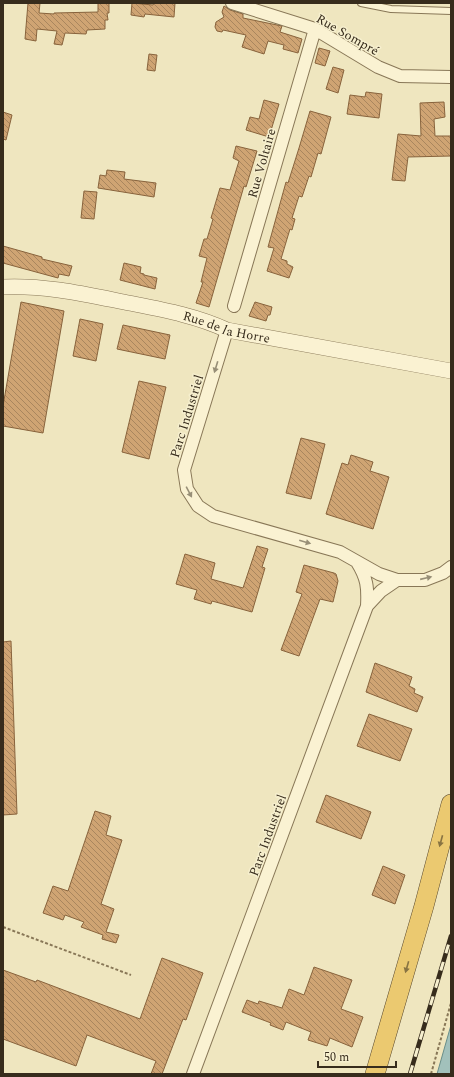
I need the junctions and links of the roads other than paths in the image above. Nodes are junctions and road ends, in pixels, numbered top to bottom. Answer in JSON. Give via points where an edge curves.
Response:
{"nodes":[{"id":1,"x":232,"y":3,"type":"edge"},
{"id":2,"x":362,"y":3,"type":"edge"},
{"id":3,"x":451,"y":11,"type":"edge"},
{"id":4,"x":315,"y":29,"type":"junction"},
{"id":5,"x":451,"y":77,"type":"edge"},
{"id":6,"x":3,"y":287,"type":"edge"},
{"id":7,"x":234,"y":306,"type":"dead end"},
{"id":8,"x":227,"y":330,"type":"junction"},
{"id":9,"x":451,"y":371,"type":"edge"},
{"id":10,"x":357,"y":562,"type":"junction"},
{"id":11,"x":451,"y":567,"type":"edge"},
{"id":12,"x":397,"y":580,"type":"junction"},
{"id":13,"x":367,"y":606,"type":"junction"},
{"id":14,"x":451,"y":804,"type":"edge"},
{"id":15,"x":451,"y":856,"type":"edge"},
{"id":16,"x":193,"y":1074,"type":"edge"},
{"id":17,"x":376,"y":1074,"type":"edge"},
{"id":18,"x":389,"y":1074,"type":"edge"}],
"edges":[{"from":1,"to":4,"type":"street","name":"Rue Sompré"},
{"from":2,"to":3,"type":"lane","via":[[391,9]]},
{"from":4,"to":5,"type":"street","name":"Rue Sompré","via":[[378,67],[400,76]]},
{"from":4,"to":7,"type":"street","name":"Rue Voltaire"},
{"from":6,"to":8,"type":"street","name":"Rue de la Horre","via":[[50,288],[158,308],[210,322]]},
{"from":8,"to":9,"type":"street","name":"Rue de la Horre"},
{"from":8,"to":10,"type":"street","name":"Parc Industriel","one_way":true,"via":[[184,470],[186,489],[198,506],[213,516],[340,552]]},
{"from":10,"to":12,"type":"street","name":"Parc Industriel"},
{"from":10,"to":13,"type":"street","name":"Parc Industriel","via":[[368,586]]},
{"from":12,"to":11,"type":"street","name":"Parc Industriel","one_way":true,"via":[[425,580]]},
{"from":12,"to":13,"type":"street","name":"Parc Industriel","via":[[381,591]]},
{"from":13,"to":16,"type":"street","name":"Parc Industriel"},
{"from":14,"to":17,"type":"highway","one_way":true},
{"from":15,"to":18,"type":"highway"}]}
